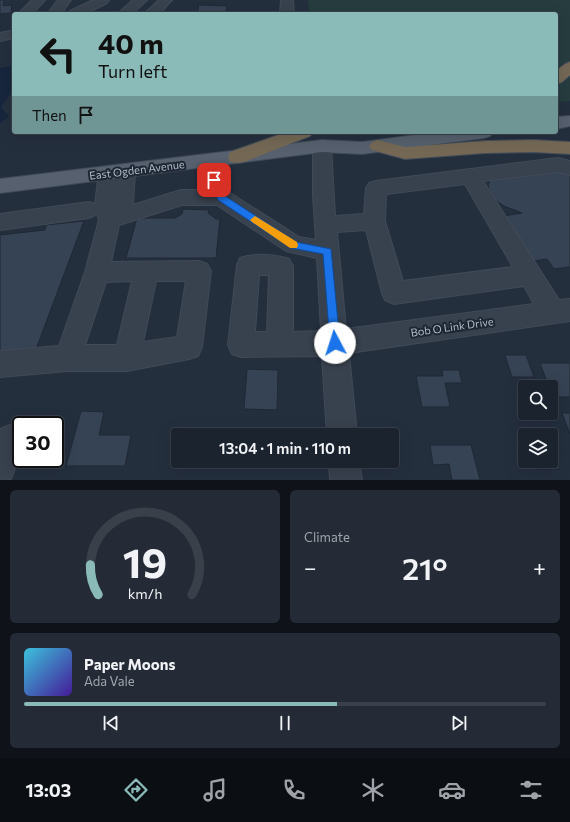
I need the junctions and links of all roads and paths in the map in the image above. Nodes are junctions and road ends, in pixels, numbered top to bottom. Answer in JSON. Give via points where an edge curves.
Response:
{"nodes":[{"id":1,"x":39,"y":0,"type":"edge"},
{"id":2,"x":65,"y":0,"type":"edge"},
{"id":3,"x":103,"y":0,"type":"edge"},
{"id":4,"x":141,"y":0,"type":"edge"},
{"id":5,"x":166,"y":0,"type":"edge"},
{"id":6,"x":287,"y":0,"type":"edge"},
{"id":7,"x":27,"y":12,"type":"edge"},
{"id":8,"x":56,"y":12,"type":"edge"},
{"id":9,"x":79,"y":12,"type":"edge"},
{"id":10,"x":126,"y":12,"type":"edge"},
{"id":11,"x":153,"y":12,"type":"edge"},
{"id":12,"x":287,"y":12,"type":"edge"},
{"id":13,"x":12,"y":22,"type":"edge"},
{"id":14,"x":0,"y":25,"type":"edge"},
{"id":15,"x":12,"y":29,"type":"edge"},
{"id":16,"x":0,"y":32,"type":"edge"},
{"id":17,"x":12,"y":34,"type":"edge"},
{"id":18,"x":0,"y":37,"type":"edge"},
{"id":19,"x":570,"y":68,"type":"edge"},
{"id":20,"x":558,"y":77,"type":"edge"},
{"id":21,"x":570,"y":108,"type":"edge"},
{"id":22,"x":558,"y":110,"type":"edge"},
{"id":23,"x":570,"y":121,"type":"edge"},
{"id":24,"x":558,"y":123,"type":"edge"},
{"id":25,"x":453,"y":134,"type":"edge"},
{"id":26,"x":313,"y":139,"type":"edge"},
{"id":27,"x":376,"y":139,"type":"edge"},
{"id":28,"x":570,"y":148,"type":"edge"},
{"id":29,"x":208,"y":161,"type":"junction"},
{"id":30,"x":570,"y":168,"type":"edge"},
{"id":31,"x":117,"y":172,"type":"junction"},
{"id":32,"x":470,"y":176,"type":"junction"},
{"id":33,"x":2,"y":189,"type":"edge"},
{"id":34,"x":221,"y":198,"type":"junction"},
{"id":35,"x":100,"y":215,"type":"junction"},
{"id":36,"x":374,"y":221,"type":"junction"},
{"id":37,"x":0,"y":222,"type":"edge"},
{"id":38,"x":326,"y":225,"type":"junction"},
{"id":39,"x":328,"y":251,"type":"junction"},
{"id":40,"x":97,"y":272,"type":"junction"},
{"id":41,"x":146,"y":272,"type":"junction"},
{"id":42,"x":530,"y":275,"type":"junction"},
{"id":43,"x":561,"y":312,"type":"edge"},
{"id":44,"x":335,"y":343,"type":"junction"},
{"id":45,"x":280,"y":344,"type":"dead end"},
{"id":46,"x":68,"y":358,"type":"junction"},
{"id":47,"x":127,"y":358,"type":"junction"},
{"id":48,"x":0,"y":364,"type":"edge"},
{"id":49,"x":341,"y":428,"type":"edge"},
{"id":50,"x":10,"y":440,"type":"dead end"},
{"id":51,"x":0,"y":468,"type":"edge"},
{"id":52,"x":345,"y":468,"type":"edge"},
{"id":53,"x":346,"y":480,"type":"edge"}],
"edges":[{"from":1,"to":7,"type":"street"},
{"from":2,"to":8,"type":"street"},
{"from":3,"to":9,"type":"street"},
{"from":4,"to":10,"type":"street"},
{"from":5,"to":11,"type":"street"},
{"from":6,"to":12,"type":"street"},
{"from":13,"to":14,"type":"street"},
{"from":15,"to":16,"type":"street"},
{"from":17,"to":18,"type":"street"},
{"from":19,"to":20,"type":"highway"},
{"from":21,"to":22,"type":"main road"},
{"from":23,"to":24,"type":"main road"},
{"from":25,"to":27,"type":"main road","name":"East Ogden Avenue"},
{"from":26,"to":27,"type":"main road","name":"East Ogden Avenue","via":[[362,148]]},
{"from":26,"to":29,"type":"main road","name":"East Ogden Avenue","via":[[237,157]]},
{"from":26,"to":38,"type":"street"},
{"from":27,"to":28,"type":"highway","via":[[405,153],[492,147]]},
{"from":29,"to":31,"type":"main road","name":"East Ogden Avenue"},
{"from":29,"to":34,"type":"street"},
{"from":30,"to":32,"type":"street","via":[[558,165]]},
{"from":31,"to":33,"type":"main road","name":"East Ogden Avenue"},
{"from":31,"to":35,"type":"street","via":[[105,209]]},
{"from":32,"to":36,"type":"street","via":[[376,188]]},
{"from":32,"to":42,"type":"street"},
{"from":34,"to":35,"type":"street","via":[[181,197]]},
{"from":34,"to":39,"type":"street","via":[[294,246]]},
{"from":35,"to":37,"type":"street"},
{"from":35,"to":40,"type":"street"},
{"from":36,"to":38,"type":"street"},
{"from":36,"to":42,"type":"street","via":[[394,293]]},
{"from":38,"to":39,"type":"street"},
{"from":39,"to":44,"type":"street"},
{"from":40,"to":41,"type":"street"},
{"from":40,"to":46,"type":"street"},
{"from":41,"to":47,"type":"street"},
{"from":41,"to":47,"type":"street","via":[[199,271],[189,347]]},
{"from":42,"to":43,"type":"street"},
{"from":43,"to":44,"type":"street","name":"Bob O Link Drive"},
{"from":44,"to":45,"type":"street","name":"Bob O Link Drive"},
{"from":44,"to":49,"type":"street"},
{"from":46,"to":47,"type":"street"},
{"from":46,"to":48,"type":"street"},
{"from":50,"to":51,"type":"street"},
{"from":52,"to":53,"type":"street"}]}
